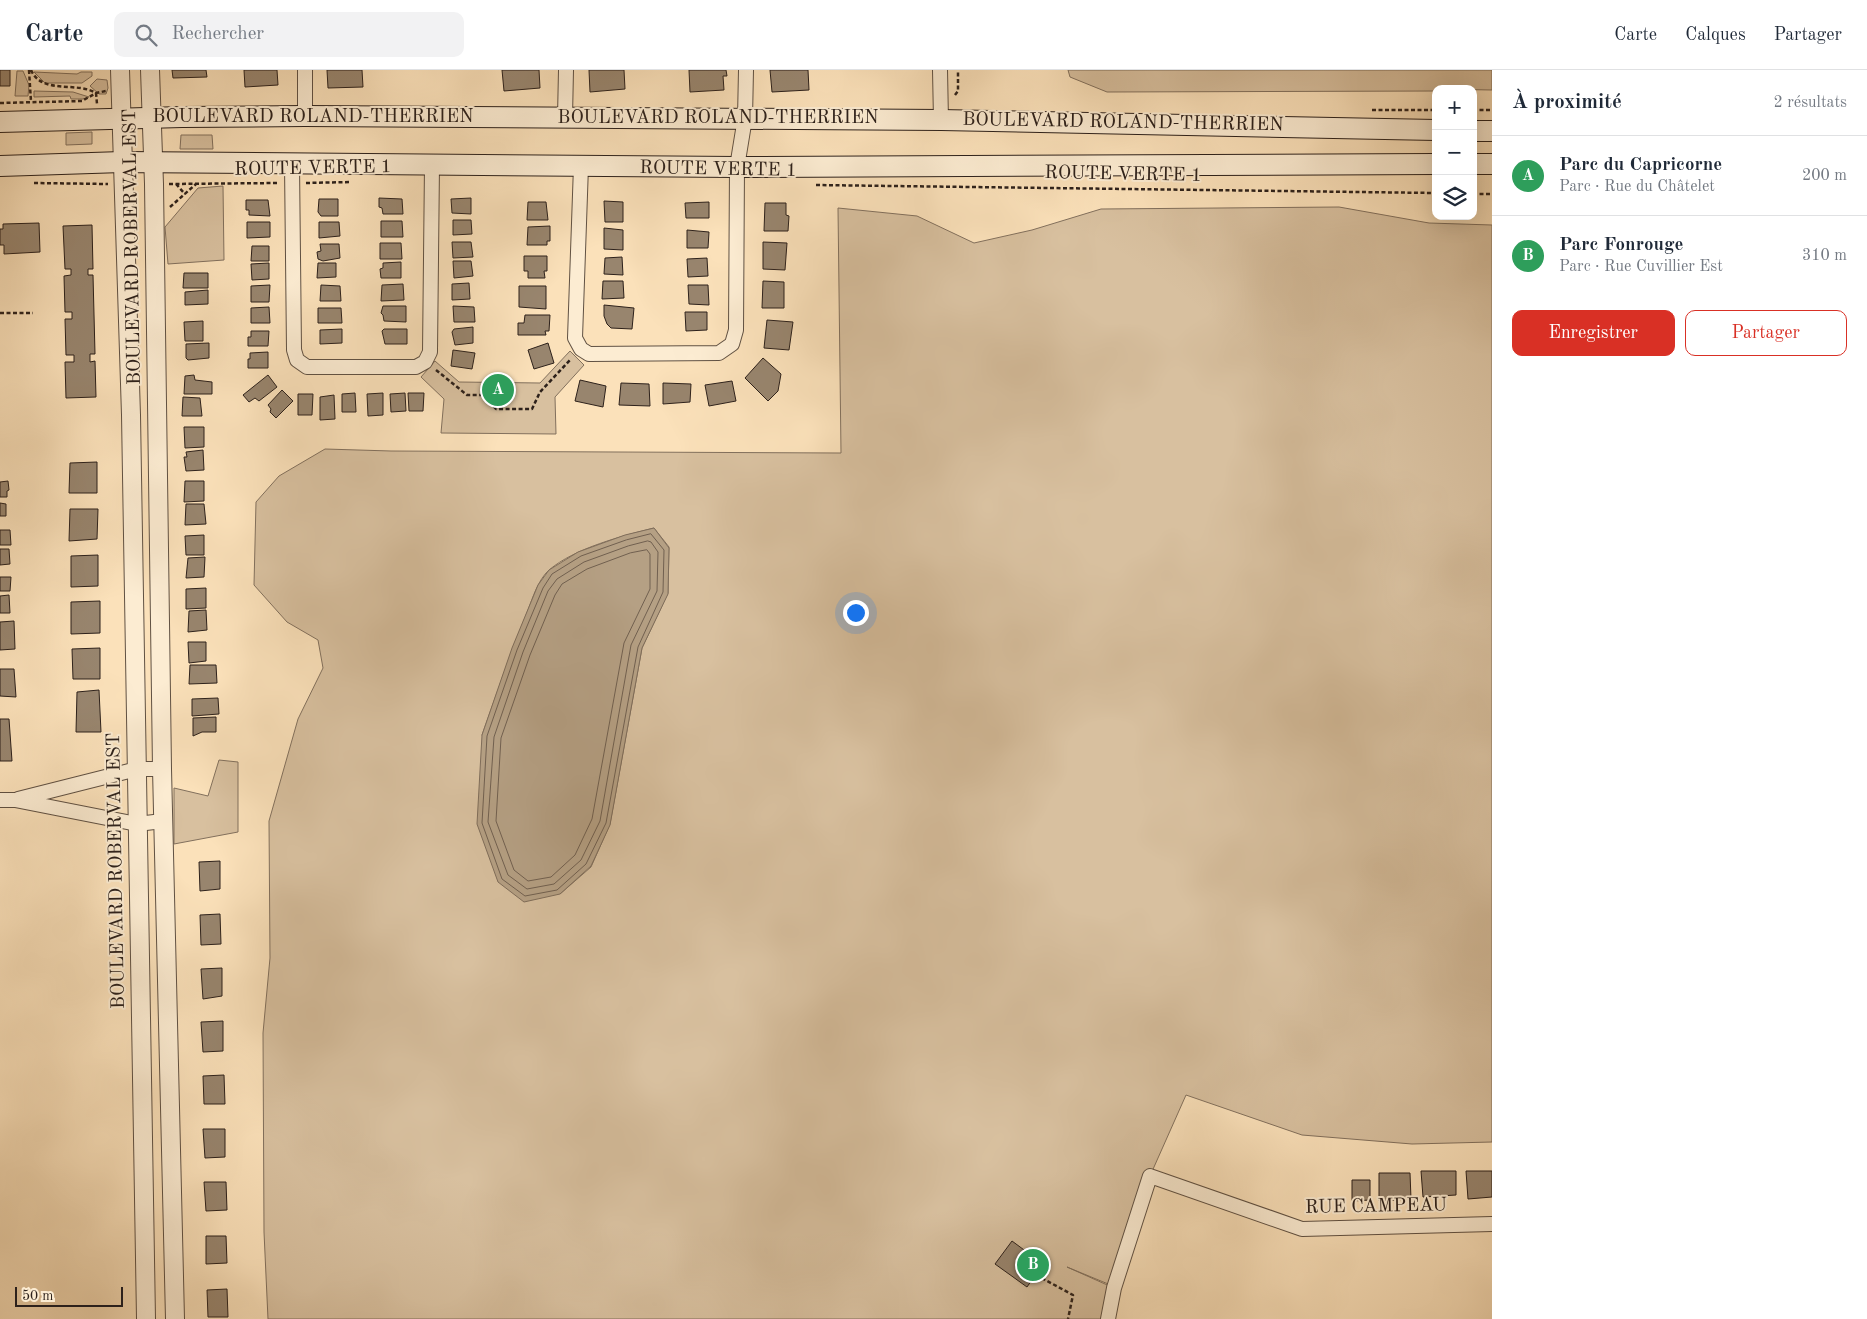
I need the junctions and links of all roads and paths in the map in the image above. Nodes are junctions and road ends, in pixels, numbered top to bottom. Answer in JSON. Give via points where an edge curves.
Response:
{"nodes":[{"id":1,"x":30,"y":70,"type":"edge"},
{"id":2,"x":120,"y":70,"type":"edge"},
{"id":3,"x":150,"y":70,"type":"edge"},
{"id":4,"x":305,"y":70,"type":"edge"},
{"id":5,"x":566,"y":70,"type":"edge"},
{"id":6,"x":746,"y":70,"type":"edge"},
{"id":7,"x":940,"y":70,"type":"edge"},
{"id":8,"x":96,"y":93,"type":"junction"},
{"id":9,"x":30,"y":102,"type":"junction"},
{"id":10,"x":0,"y":103,"type":"edge"},
{"id":11,"x":1477,"y":110,"type":"edge"},
{"id":12,"x":1492,"y":110,"type":"edge"},
{"id":13,"x":305,"y":116,"type":"junction"},
{"id":14,"x":565,"y":117,"type":"junction"},
{"id":15,"x":152,"y":118,"type":"junction"},
{"id":16,"x":745,"y":118,"type":"junction"},
{"id":17,"x":121,"y":119,"type":"junction"},
{"id":18,"x":97,"y":120,"type":"junction"},
{"id":19,"x":941,"y":120,"type":"junction"},
{"id":20,"x":0,"y":122,"type":"edge"},
{"id":21,"x":1432,"y":130,"type":"edge"},
{"id":22,"x":1477,"y":131,"type":"edge"},
{"id":23,"x":1492,"y":131,"type":"edge"},
{"id":24,"x":122,"y":162,"type":"junction"},
{"id":25,"x":154,"y":162,"type":"junction"},
{"id":26,"x":99,"y":163,"type":"junction"},
{"id":27,"x":1432,"y":164,"type":"edge"},
{"id":28,"x":1477,"y":164,"type":"edge"},
{"id":29,"x":1492,"y":164,"type":"edge"},
{"id":30,"x":432,"y":165,"type":"junction"},
{"id":31,"x":0,"y":166,"type":"edge"},
{"id":32,"x":581,"y":166,"type":"junction"},
{"id":33,"x":737,"y":167,"type":"junction"},
{"id":34,"x":292,"y":173,"type":"junction"},
{"id":35,"x":357,"y":182,"type":"dead end"},
{"id":36,"x":27,"y":183,"type":"dead end"},
{"id":37,"x":100,"y":184,"type":"junction"},
{"id":38,"x":122,"y":184,"type":"junction"},
{"id":39,"x":154,"y":184,"type":"junction"},
{"id":40,"x":176,"y":184,"type":"junction"},
{"id":41,"x":196,"y":184,"type":"junction"},
{"id":42,"x":807,"y":185,"type":"dead end"},
{"id":43,"x":1432,"y":193,"type":"edge"},
{"id":44,"x":185,"y":194,"type":"junction"},
{"id":45,"x":1477,"y":194,"type":"edge"},
{"id":46,"x":1492,"y":194,"type":"edge"},
{"id":47,"x":155,"y":222,"type":"junction"},
{"id":48,"x":0,"y":313,"type":"edge"},
{"id":49,"x":33,"y":313,"type":"dead end"},
{"id":50,"x":581,"y":349,"type":"junction"},
{"id":51,"x":426,"y":362,"type":"junction"},
{"id":52,"x":131,"y":423,"type":"junction"},
{"id":53,"x":157,"y":423,"type":"junction"},
{"id":54,"x":137,"y":769,"type":"junction"},
{"id":55,"x":162,"y":769,"type":"junction"},
{"id":56,"x":0,"y":800,"type":"edge"},
{"id":57,"x":15,"y":800,"type":"junction"},
{"id":58,"x":163,"y":821,"type":"junction"},
{"id":59,"x":137,"y":824,"type":"junction"},
{"id":60,"x":1492,"y":1224,"type":"edge"},
{"id":61,"x":1036,"y":1275,"type":"dead end"},
{"id":62,"x":146,"y":1319,"type":"edge"},
{"id":63,"x":175,"y":1319,"type":"edge"},
{"id":64,"x":1068,"y":1319,"type":"edge"},
{"id":65,"x":1108,"y":1319,"type":"edge"}],
"edges":[{"from":1,"to":8,"type":"path","via":[[45,85],[82,87]]},
{"from":1,"to":9,"type":"path"},
{"from":2,"to":17,"type":"street","name":"BOULEVARD ROBERVAL EST"},
{"from":3,"to":15,"type":"street","name":"BOULEVARD ROBERVAL EST"},
{"from":4,"to":13,"type":"street"},
{"from":5,"to":14,"type":"street"},
{"from":6,"to":16,"type":"street"},
{"from":7,"to":19,"type":"street"},
{"from":8,"to":9,"type":"path","via":[[82,101]]},
{"from":8,"to":18,"type":"path"},
{"from":9,"to":10,"type":"path"},
{"from":11,"to":12,"type":"path"},
{"from":13,"to":14,"type":"main road","name":"BOULEVARD ROLAND-THERRIEN"},
{"from":13,"to":15,"type":"main road","name":"BOULEVARD ROLAND-THERRIEN"},
{"from":14,"to":16,"type":"main road","name":"BOULEVARD ROLAND-THERRIEN"},
{"from":15,"to":17,"type":"main road","name":"BOULEVARD ROLAND-THERRIEN"},
{"from":15,"to":25,"type":"street","name":"BOULEVARD ROBERVAL EST"},
{"from":16,"to":19,"type":"main road","name":"BOULEVARD ROLAND-THERRIEN"},
{"from":16,"to":33,"type":"street"},
{"from":17,"to":18,"type":"main road","name":"BOULEVARD ROLAND-THERRIEN"},
{"from":17,"to":24,"type":"street","name":"BOULEVARD ROBERVAL EST"},
{"from":18,"to":20,"type":"main road","name":"BOULEVARD ROLAND-THERRIEN"},
{"from":19,"to":21,"type":"main road","name":"BOULEVARD ROLAND-THERRIEN"},
{"from":22,"to":23,"type":"main road"},
{"from":24,"to":25,"type":"main road","name":"BOULEVARD ROLAND-THERRIEN"},
{"from":24,"to":26,"type":"main road","name":"BOULEVARD ROLAND-THERRIEN"},
{"from":24,"to":38,"type":"street","name":"BOULEVARD ROBERVAL EST"},
{"from":25,"to":34,"type":"main road","name":"BOULEVARD ROLAND-THERRIEN"},
{"from":25,"to":39,"type":"street","name":"BOULEVARD ROBERVAL EST"},
{"from":26,"to":31,"type":"main road","name":"BOULEVARD ROLAND-THERRIEN"},
{"from":26,"to":37,"type":"path"},
{"from":27,"to":33,"type":"main road","name":"BOULEVARD ROLAND-THERRIEN"},
{"from":28,"to":29,"type":"main road"},
{"from":30,"to":32,"type":"main road","name":"BOULEVARD ROLAND-THERRIEN"},
{"from":30,"to":34,"type":"main road","name":"BOULEVARD ROLAND-THERRIEN"},
{"from":30,"to":51,"type":"street","via":[[430,352]]},
{"from":32,"to":33,"type":"main road","name":"BOULEVARD ROLAND-THERRIEN"},
{"from":32,"to":50,"type":"street","via":[[575,338]]},
{"from":33,"to":50,"type":"street","via":[[736,330],[732,344],[719,353],[590,354]]},
{"from":34,"to":35,"type":"path","name":"ROUTE VERTE 1"},
{"from":34,"to":41,"type":"path","name":"ROUTE VERTE 1"},
{"from":34,"to":51,"type":"street","via":[[294,350],[297,360],[307,367],[416,367]]},
{"from":36,"to":37,"type":"path"},
{"from":37,"to":38,"type":"path"},
{"from":38,"to":52,"type":"street","name":"BOULEVARD ROBERVAL EST"},
{"from":39,"to":40,"type":"path","name":"ROUTE VERTE 1"},
{"from":39,"to":47,"type":"street","name":"BOULEVARD ROBERVAL EST"},
{"from":40,"to":41,"type":"path","name":"ROUTE VERTE 1"},
{"from":40,"to":44,"type":"path"},
{"from":41,"to":44,"type":"path"},
{"from":42,"to":43,"type":"path","name":"ROUTE VERTE 1"},
{"from":44,"to":47,"type":"path"},
{"from":45,"to":46,"type":"path"},
{"from":47,"to":53,"type":"street","name":"BOULEVARD ROBERVAL EST"},
{"from":48,"to":49,"type":"path"},
{"from":50,"to":51,"type":"path","via":[[540,392],[532,409],[496,408],[482,394],[467,395]]},
{"from":52,"to":53,"type":"street"},
{"from":52,"to":54,"type":"street","name":"BOULEVARD ROBERVAL EST"},
{"from":53,"to":55,"type":"street","name":"BOULEVARD ROBERVAL EST"},
{"from":54,"to":55,"type":"street"},
{"from":54,"to":57,"type":"street"},
{"from":54,"to":59,"type":"street","name":"BOULEVARD ROBERVAL EST"},
{"from":55,"to":58,"type":"street","name":"BOULEVARD ROBERVAL EST"},
{"from":56,"to":57,"type":"street"},
{"from":57,"to":59,"type":"street"},
{"from":58,"to":59,"type":"street"},
{"from":58,"to":63,"type":"street","name":"BOULEVARD ROBERVAL EST"},
{"from":59,"to":62,"type":"street","name":"BOULEVARD ROBERVAL EST"},
{"from":60,"to":65,"type":"street","name":"RUE CAMPEAU","via":[[1302,1229],[1150,1176],[1114,1288]]},
{"from":61,"to":64,"type":"path","via":[[1073,1295]]}]}
